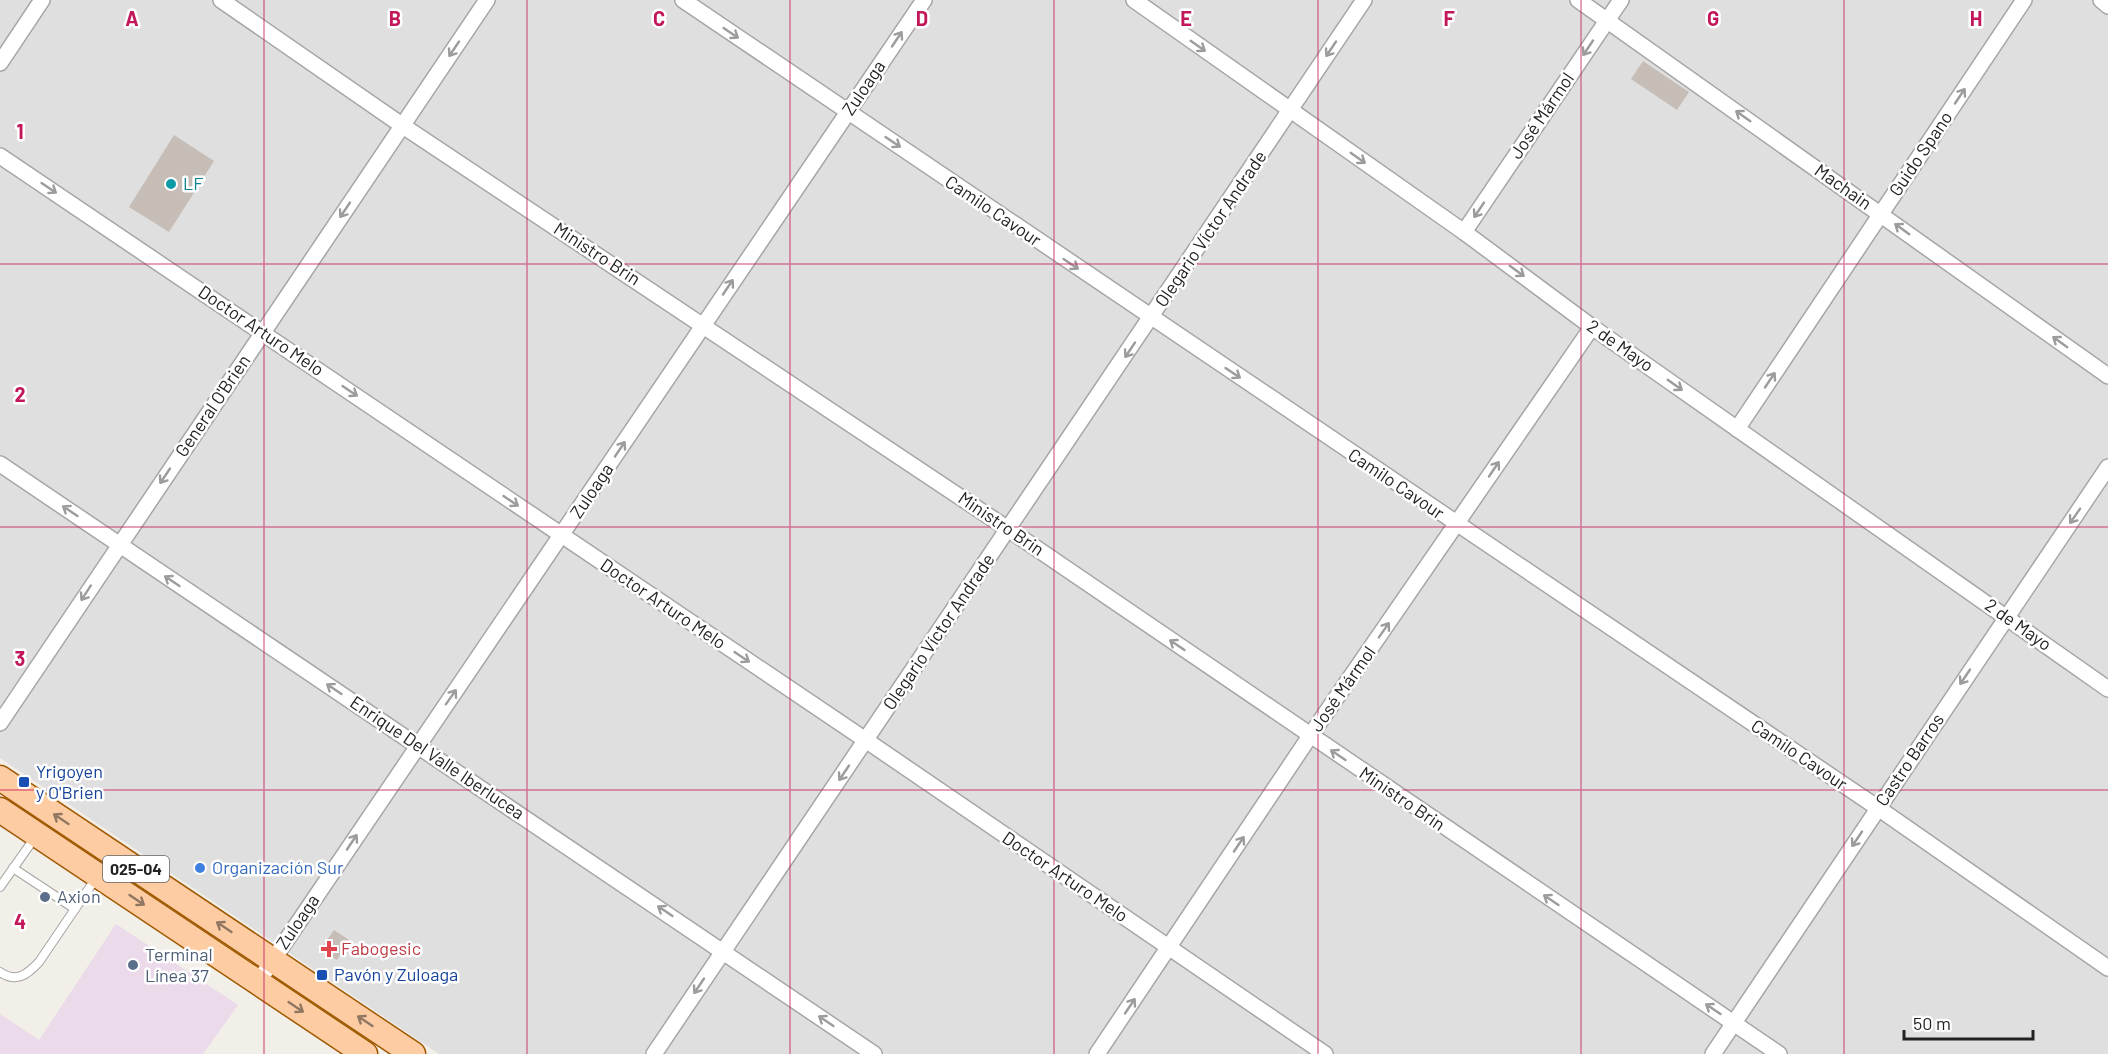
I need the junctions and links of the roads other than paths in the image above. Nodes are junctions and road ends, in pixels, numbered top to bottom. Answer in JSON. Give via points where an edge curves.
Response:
{"nodes":[{"id":1,"x":42,"y":0,"type":"edge"},
{"id":2,"x":220,"y":0,"type":"edge"},
{"id":3,"x":487,"y":0,"type":"edge"},
{"id":4,"x":683,"y":0,"type":"edge"},
{"id":5,"x":924,"y":0,"type":"edge"},
{"id":6,"x":1134,"y":0,"type":"edge"},
{"id":7,"x":1364,"y":0,"type":"edge"},
{"id":8,"x":1578,"y":0,"type":"edge"},
{"id":9,"x":1621,"y":0,"type":"edge"},
{"id":10,"x":2024,"y":0,"type":"edge"},
{"id":11,"x":2100,"y":0,"type":"edge"},
{"id":12,"x":2108,"y":6,"type":"edge"},
{"id":13,"x":1607,"y":20,"type":"junction"},
{"id":14,"x":0,"y":63,"type":"edge"},
{"id":15,"x":1290,"y":110,"type":"junction"},
{"id":16,"x":848,"y":112,"type":"junction"},
{"id":17,"x":403,"y":126,"type":"junction"},
{"id":18,"x":0,"y":156,"type":"edge"},
{"id":19,"x":1881,"y":214,"type":"junction"},
{"id":20,"x":1464,"y":232,"type":"junction"},
{"id":21,"x":1152,"y":318,"type":"junction"},
{"id":22,"x":703,"y":324,"type":"junction"},
{"id":23,"x":1592,"y":327,"type":"junction"},
{"id":24,"x":263,"y":332,"type":"junction"},
{"id":25,"x":2108,"y":376,"type":"edge"},
{"id":26,"x":1737,"y":429,"type":"junction"},
{"id":27,"x":0,"y":464,"type":"edge"},
{"id":28,"x":2108,"y":467,"type":"edge"},
{"id":29,"x":1456,"y":525,"type":"junction"},
{"id":30,"x":1008,"y":529,"type":"junction"},
{"id":31,"x":563,"y":536,"type":"junction"},
{"id":32,"x":118,"y":544,"type":"junction"},
{"id":33,"x":2006,"y":616,"type":"junction"},
{"id":34,"x":2108,"y":689,"type":"edge"},
{"id":35,"x":0,"y":723,"type":"edge"},
{"id":36,"x":1310,"y":736,"type":"junction"},
{"id":37,"x":867,"y":741,"type":"junction"},
{"id":38,"x":418,"y":745,"type":"junction"},
{"id":39,"x":0,"y":778,"type":"edge"},
{"id":40,"x":1878,"y":808,"type":"junction"},
{"id":41,"x":0,"y":810,"type":"edge"},
{"id":42,"x":37,"y":835,"type":"junction"},
{"id":43,"x":13,"y":868,"type":"junction"},
{"id":44,"x":98,"y":874,"type":"junction"},
{"id":45,"x":0,"y":887,"type":"edge"},
{"id":46,"x":75,"y":909,"type":"junction"},
{"id":47,"x":1169,"y":948,"type":"junction"},
{"id":48,"x":723,"y":951,"type":"junction"},
{"id":49,"x":272,"y":960,"type":"junction"},
{"id":50,"x":2108,"y":968,"type":"edge"},
{"id":51,"x":0,"y":972,"type":"edge"},
{"id":52,"x":258,"y":982,"type":"junction"},
{"id":53,"x":1733,"y":1023,"type":"junction"},
{"id":54,"x":365,"y":1054,"type":"edge"},
{"id":55,"x":413,"y":1054,"type":"edge"},
{"id":56,"x":654,"y":1054,"type":"edge"},
{"id":57,"x":874,"y":1054,"type":"edge"},
{"id":58,"x":1097,"y":1054,"type":"edge"},
{"id":59,"x":1325,"y":1054,"type":"edge"},
{"id":60,"x":1713,"y":1054,"type":"edge"},
{"id":61,"x":1779,"y":1054,"type":"edge"}],
"edges":[{"from":1,"to":14,"type":"street"},
{"from":2,"to":17,"type":"street","name":"Ministro Brin"},
{"from":3,"to":17,"type":"street","name":"General O'Brien","one_way":true},
{"from":4,"to":16,"type":"street","name":"Camilo Cavour","one_way":true},
{"from":16,"to":5,"type":"street","name":"Zuloaga","one_way":true},
{"from":6,"to":15,"type":"street","name":"2 de Mayo","one_way":true},
{"from":7,"to":15,"type":"street","name":"Olegario Víctor Andrade","one_way":true},
{"from":8,"to":13,"type":"street","name":"Machain"},
{"from":9,"to":13,"type":"street","name":"José Mármol"},
{"from":19,"to":10,"type":"street","name":"Guido Spano","one_way":true},
{"from":11,"to":12,"type":"street"},
{"from":19,"to":13,"type":"street","name":"Machain","one_way":true},
{"from":13,"to":20,"type":"street","name":"José Mármol","one_way":true},
{"from":15,"to":20,"type":"street","name":"2 de Mayo","one_way":true},
{"from":15,"to":21,"type":"street","name":"Olegario Víctor Andrade"},
{"from":16,"to":21,"type":"street","name":"Camilo Cavour","one_way":true},
{"from":22,"to":16,"type":"street","name":"Zuloaga","one_way":true},
{"from":17,"to":22,"type":"street","name":"Ministro Brin"},
{"from":17,"to":24,"type":"street","name":"General O'Brien","one_way":true},
{"from":18,"to":24,"type":"street","name":"Doctor Arturo Melo","one_way":true},
{"from":25,"to":19,"type":"street","name":"Machain","one_way":true},
{"from":26,"to":19,"type":"street","name":"Guido Spano","one_way":true},
{"from":20,"to":23,"type":"street","name":"2 de Mayo","one_way":true},
{"from":21,"to":29,"type":"street","name":"Camilo Cavour","one_way":true},
{"from":21,"to":30,"type":"street","name":"Olegario Víctor Andrade","one_way":true},
{"from":22,"to":30,"type":"street","name":"Ministro Brin"},
{"from":31,"to":22,"type":"street","name":"Zuloaga","one_way":true},
{"from":23,"to":26,"type":"street","name":"2 de Mayo","one_way":true},
{"from":29,"to":23,"type":"street","name":"José Mármol","one_way":true},
{"from":24,"to":31,"type":"street","name":"Doctor Arturo Melo","one_way":true},
{"from":24,"to":32,"type":"street","name":"General O'Brien","one_way":true},
{"from":26,"to":33,"type":"street","name":"2 de Mayo"},
{"from":32,"to":27,"type":"street","name":"Enrique Del Valle Iberlucea","one_way":true},
{"from":28,"to":33,"type":"street","name":"Castro Barros","one_way":true},
{"from":36,"to":29,"type":"street","name":"José Mármol","one_way":true},
{"from":29,"to":40,"type":"street","name":"Camilo Cavour"},
{"from":36,"to":30,"type":"street","name":"Ministro Brin","one_way":true},
{"from":30,"to":37,"type":"street","name":"Olegario Víctor Andrade"},
{"from":31,"to":37,"type":"street","name":"Doctor Arturo Melo","one_way":true},
{"from":38,"to":31,"type":"street","name":"Zuloaga","one_way":true},
{"from":32,"to":35,"type":"street","name":"General O'Brien","one_way":true},
{"from":38,"to":32,"type":"street","name":"Enrique Del Valle Iberlucea","one_way":true},
{"from":33,"to":34,"type":"street","name":"2 de Mayo"},
{"from":33,"to":40,"type":"street","name":"Castro Barros","one_way":true},
{"from":47,"to":36,"type":"street","name":"José Mármol","one_way":true},
{"from":53,"to":36,"type":"street","name":"Ministro Brin","one_way":true},
{"from":37,"to":47,"type":"street","name":"Doctor Arturo Melo"},
{"from":37,"to":48,"type":"street","name":"Olegario Víctor Andrade","one_way":true},
{"from":48,"to":38,"type":"street","name":"Enrique Del Valle Iberlucea","one_way":true},
{"from":49,"to":38,"type":"street","name":"Zuloaga","one_way":true},
{"from":49,"to":39,"type":"main road","number":"025-04","one_way":true},
{"from":40,"to":50,"type":"street","name":"Camilo Cavour"},
{"from":40,"to":53,"type":"street","name":"Castro Barros","one_way":true},
{"from":41,"to":42,"type":"main road","number":"025-04"},
{"from":42,"to":43,"type":"lane"},
{"from":42,"to":44,"type":"main road","number":"025-04"},
{"from":43,"to":45,"type":"lane"},
{"from":43,"to":46,"type":"lane"},
{"from":44,"to":46,"type":"lane"},
{"from":44,"to":52,"type":"main road","number":"025-04","one_way":true},
{"from":46,"to":51,"type":"lane","via":[[28,974],[17,978]]},
{"from":58,"to":47,"type":"street","name":"José Mármol","one_way":true},
{"from":47,"to":59,"type":"street","name":"Doctor Arturo Melo"},
{"from":48,"to":56,"type":"street","name":"Olegario Víctor Andrade","one_way":true},
{"from":57,"to":48,"type":"street","name":"Enrique Del Valle Iberlucea","one_way":true},
{"from":49,"to":52,"type":"street","name":"Zuloaga"},
{"from":55,"to":49,"type":"main road","number":"025-04","one_way":true},
{"from":52,"to":54,"type":"main road","number":"025-04","one_way":true},
{"from":53,"to":60,"type":"street","name":"Castro Barros"},
{"from":53,"to":61,"type":"street","name":"Ministro Brin"}]}
